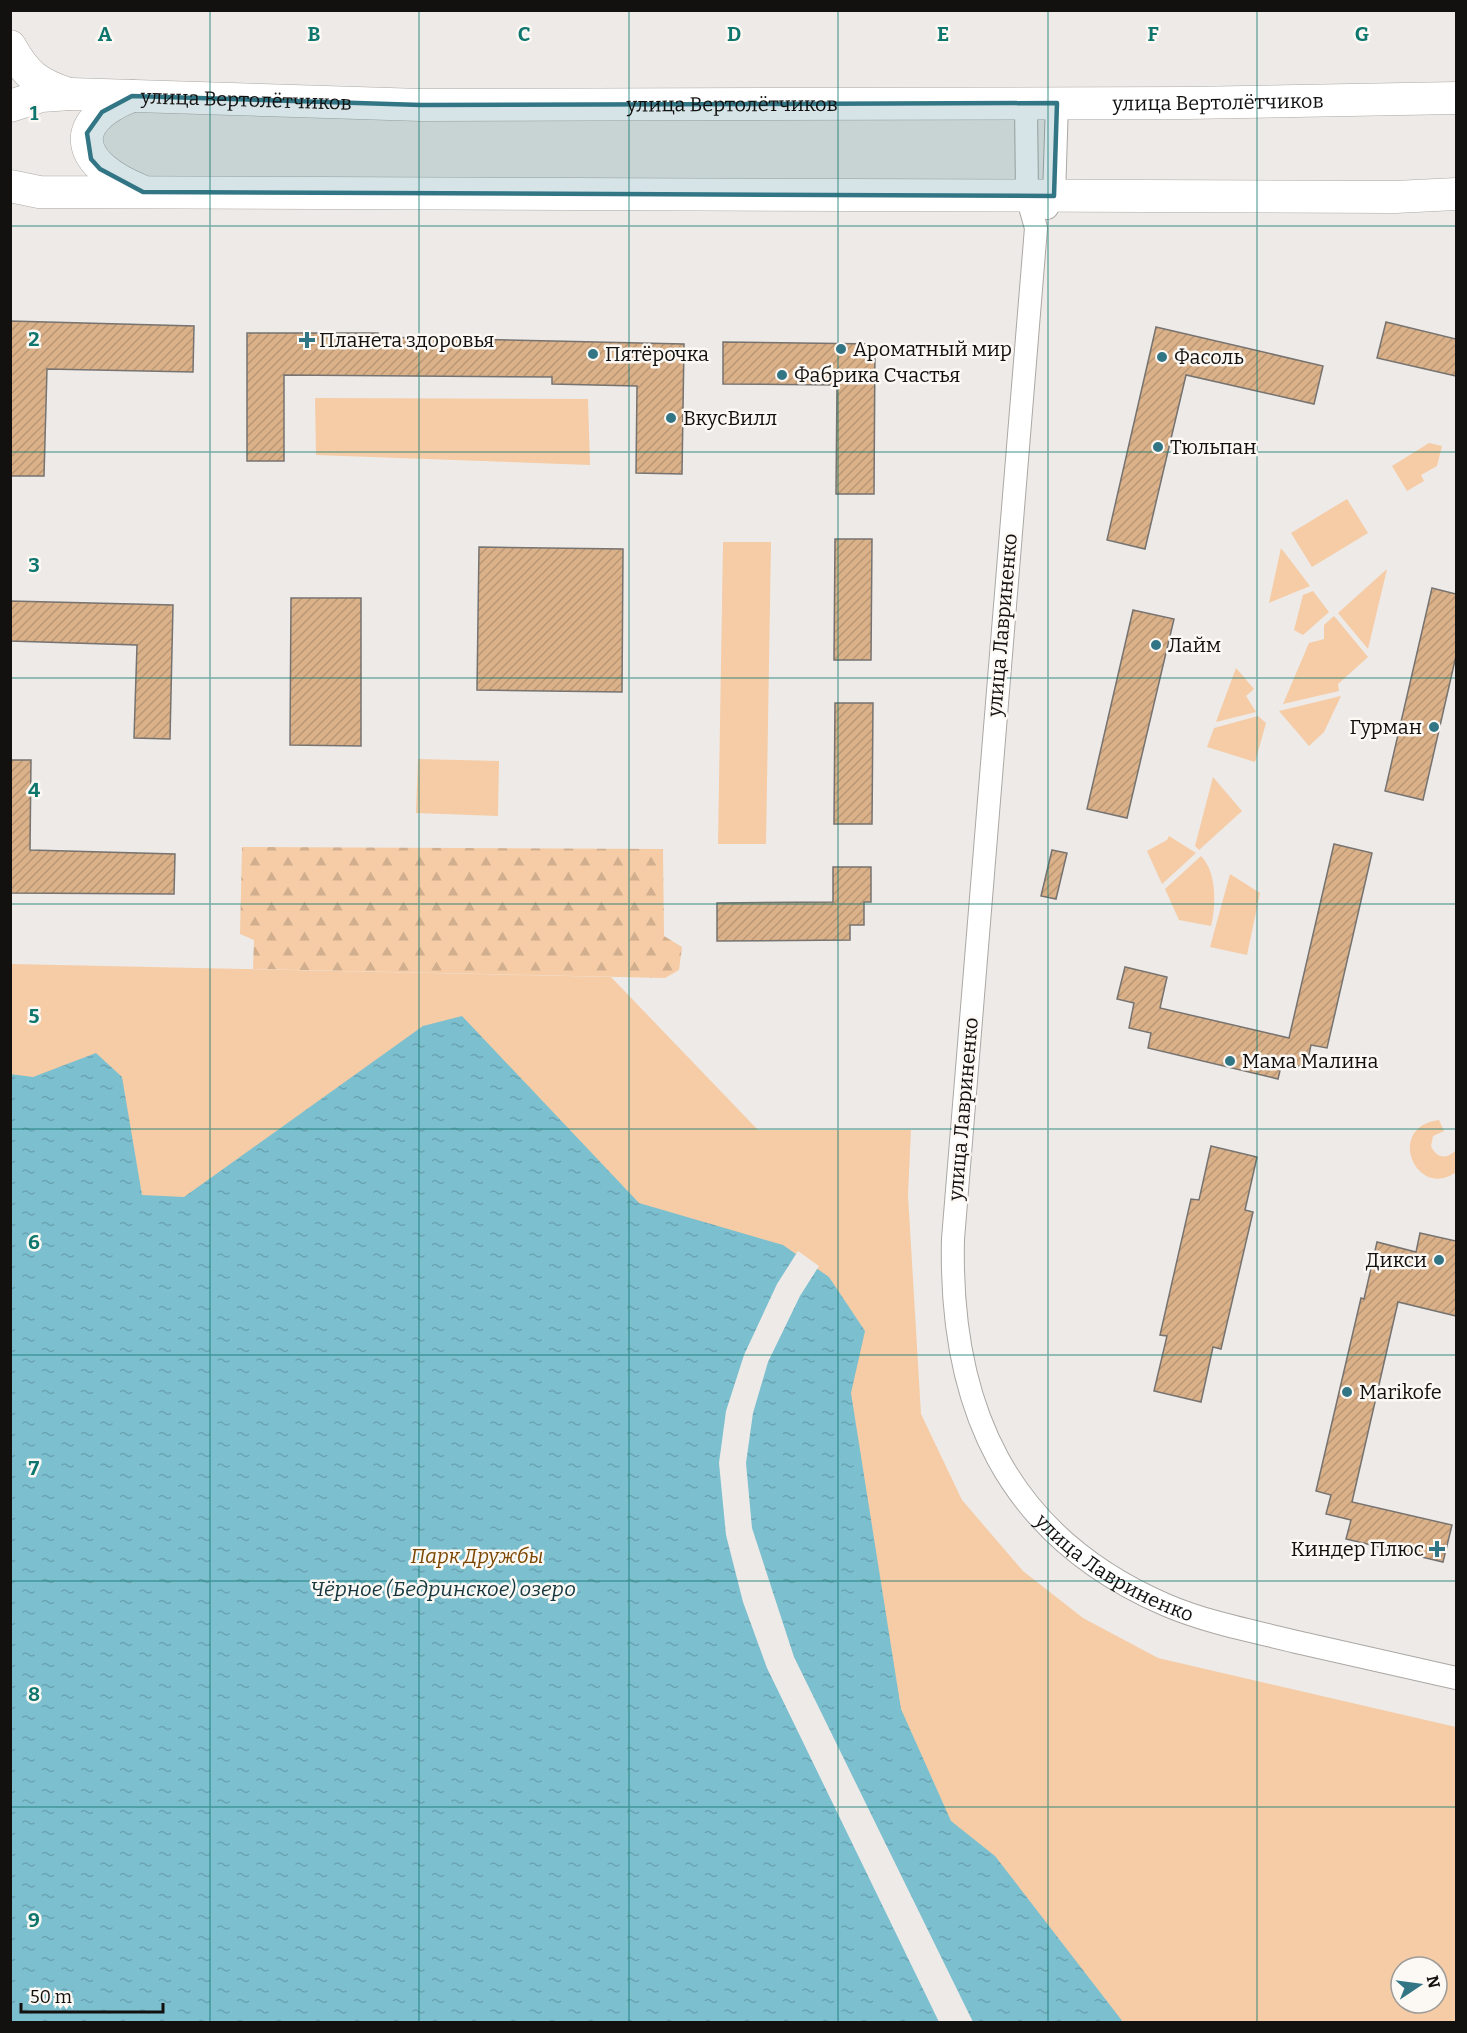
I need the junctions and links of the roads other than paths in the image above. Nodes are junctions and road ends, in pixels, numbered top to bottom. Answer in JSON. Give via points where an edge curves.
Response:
{"nodes":[{"id":1,"x":10,"y":46,"type":"edge"},
{"id":2,"x":70,"y":94,"type":"junction"},
{"id":3,"x":132,"y":96,"type":"junction"},
{"id":4,"x":1456,"y":98,"type":"edge"},
{"id":5,"x":1026,"y":104,"type":"junction"},
{"id":6,"x":1058,"y":104,"type":"junction"},
{"id":7,"x":10,"y":106,"type":"edge"},
{"id":8,"x":10,"y":186,"type":"edge"},
{"id":9,"x":143,"y":192,"type":"junction"},
{"id":10,"x":1456,"y":194,"type":"edge"},
{"id":11,"x":1040,"y":196,"type":"junction"},
{"id":12,"x":1456,"y":1678,"type":"edge"}],
"edges":[{"from":1,"to":2,"type":"main road","via":[[28,73],[43,86]]},
{"from":2,"to":3,"type":"main road","name":"улица Вертолётчиков"},
{"from":2,"to":7,"type":"main road","name":"улица Вертолётчиков","via":[[41,96]]},
{"from":3,"to":5,"type":"main road","name":"улица Вертолётчиков","via":[[421,105]]},
{"from":3,"to":9,"type":"main road","via":[[93,120],[87,146],[100,169]]},
{"from":4,"to":6,"type":"main road","name":"улица Вертолётчиков"},
{"from":5,"to":6,"type":"main road","name":"улица Вертолётчиков"},
{"from":5,"to":11,"type":"street"},
{"from":6,"to":11,"type":"street"},
{"from":8,"to":9,"type":"main road","via":[[39,192]]},
{"from":9,"to":11,"type":"main road"},
{"from":10,"to":11,"type":"main road"},
{"from":11,"to":12,"type":"street","name":"улица Лавриненко","via":[[953,1239],[956,1327],[967,1388],[988,1441],[1022,1497],[1069,1546],[1111,1577],[1167,1605],[1250,1631]]}]}
